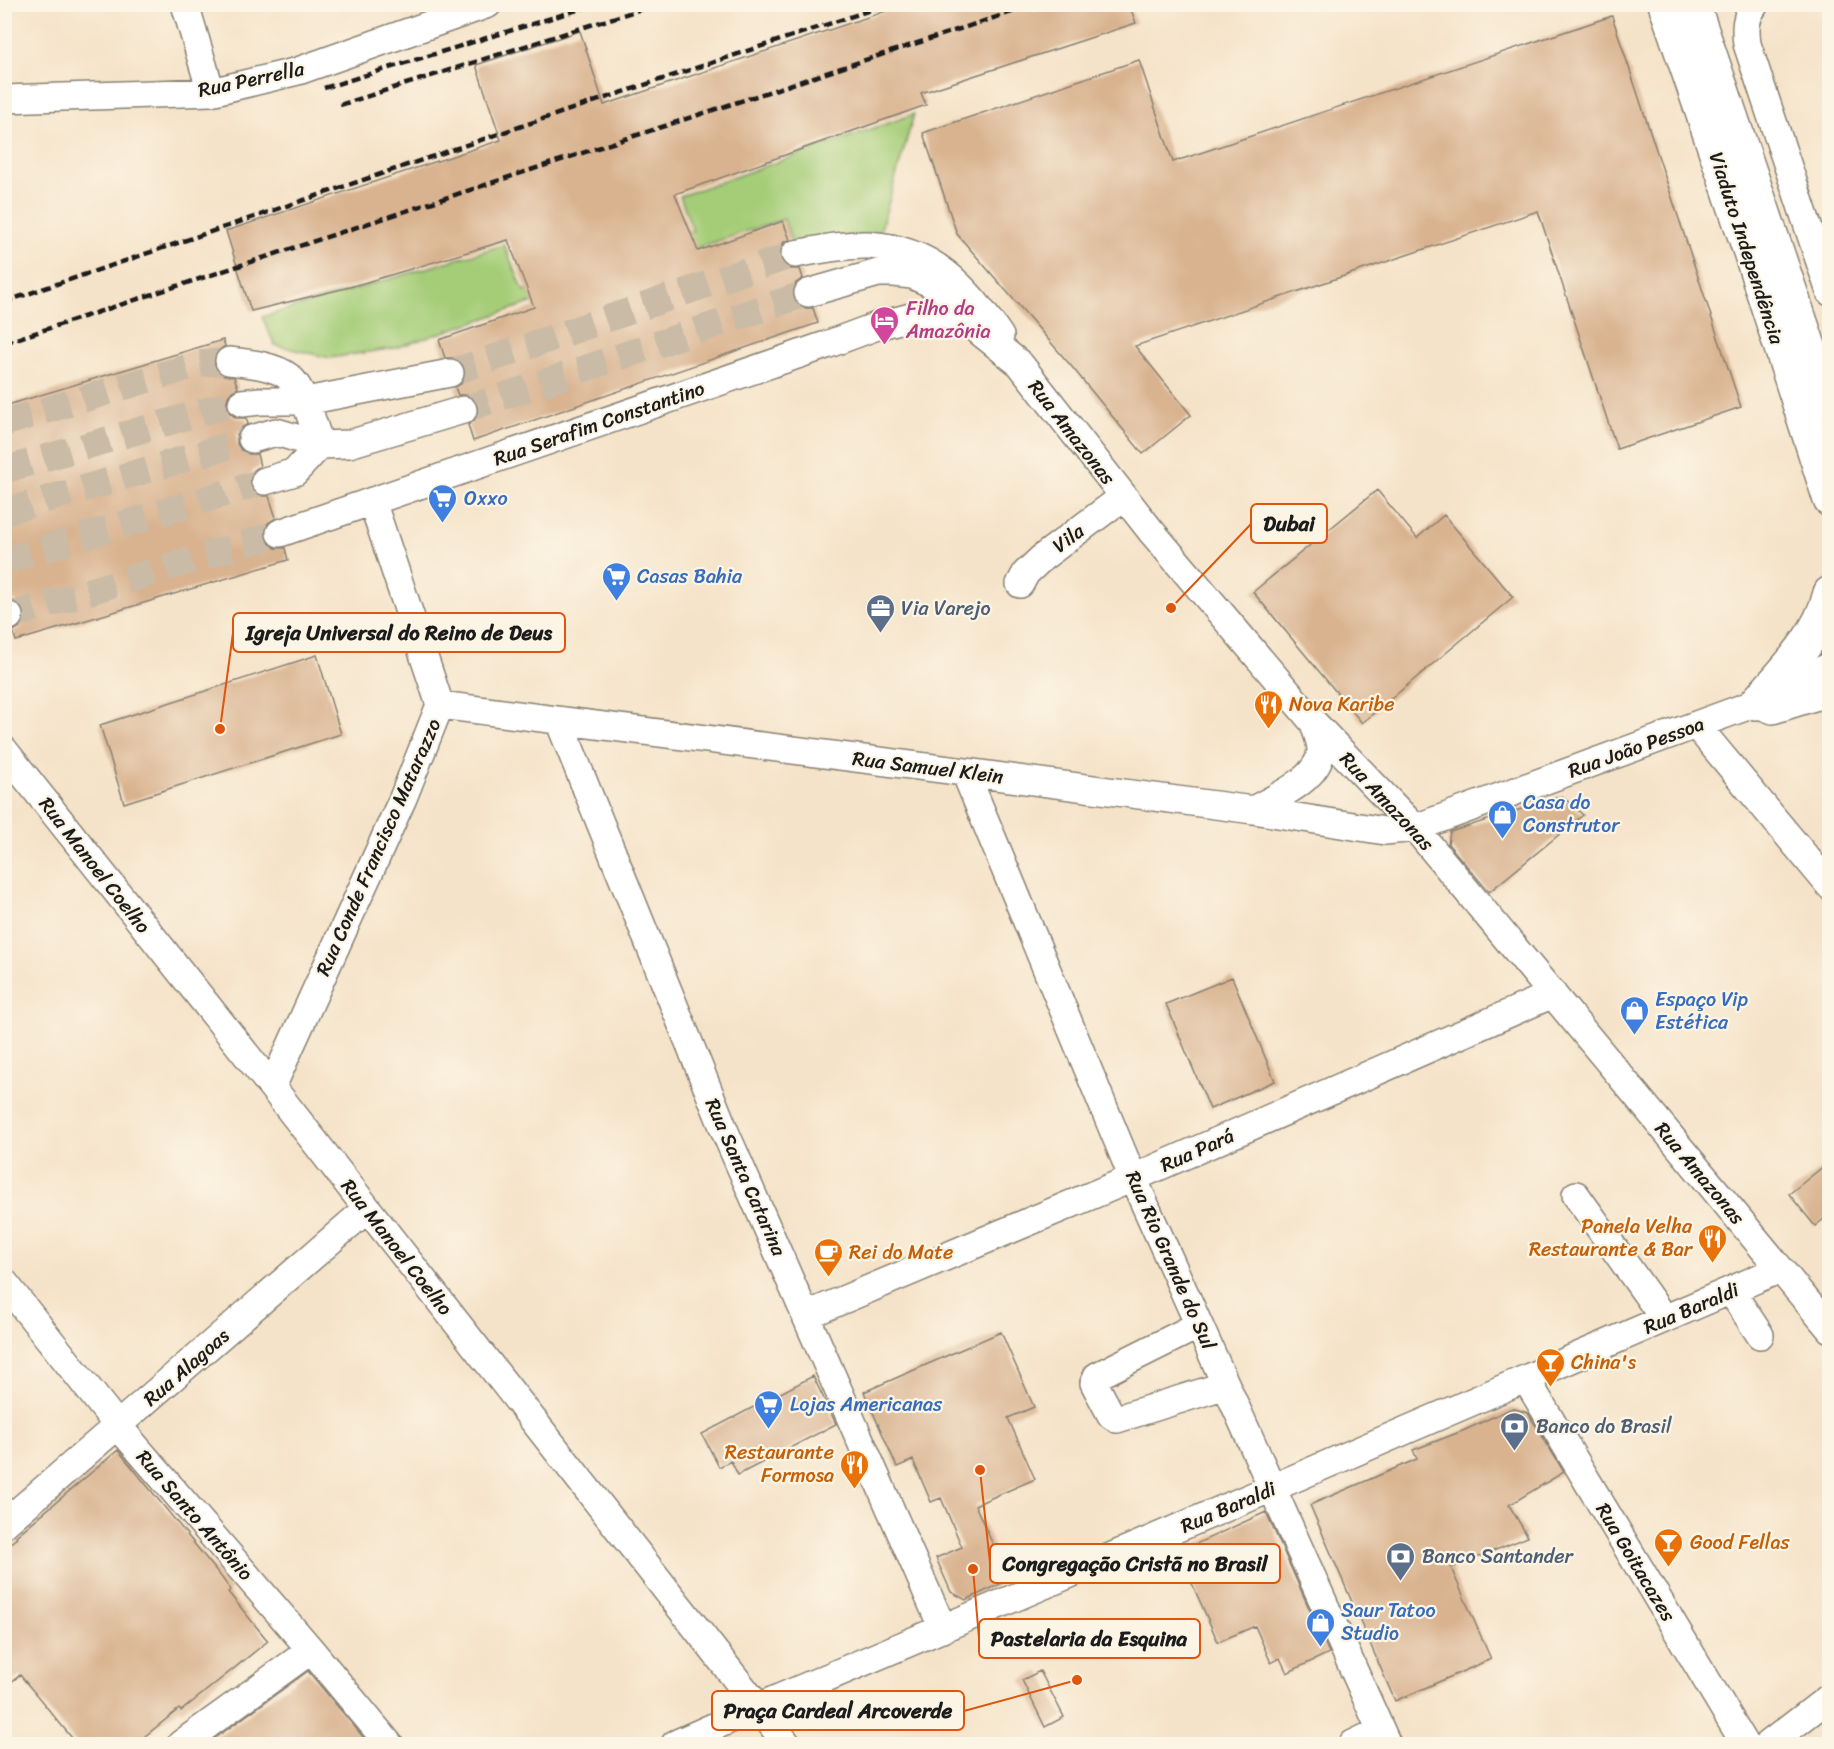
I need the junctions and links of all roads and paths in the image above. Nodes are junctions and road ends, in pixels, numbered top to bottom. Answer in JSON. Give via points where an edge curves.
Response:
{"nodes":[{"id":1,"x":185,"y":4,"type":"edge"},
{"id":2,"x":488,"y":4,"type":"edge"},
{"id":3,"x":1665,"y":4,"type":"edge"},
{"id":4,"x":1693,"y":4,"type":"edge"},
{"id":5,"x":1755,"y":4,"type":"edge"},
{"id":6,"x":211,"y":92,"type":"junction"},
{"id":7,"x":4,"y":99,"type":"edge"},
{"id":8,"x":795,"y":254,"type":"tunnel mouth"},
{"id":9,"x":942,"y":279,"type":"junction"},
{"id":10,"x":1830,"y":292,"type":"edge"},
{"id":11,"x":808,"y":293,"type":"tunnel mouth"},
{"id":12,"x":918,"y":315,"type":"junction"},
{"id":13,"x":230,"y":361,"type":"tunnel mouth"},
{"id":14,"x":1020,"y":364,"type":"junction"},
{"id":15,"x":450,"y":373,"type":"tunnel mouth"},
{"id":16,"x":306,"y":401,"type":"junction"},
{"id":17,"x":242,"y":403,"type":"tunnel mouth"},
{"id":18,"x":1830,"y":408,"type":"edge"},
{"id":19,"x":463,"y":410,"type":"tunnel mouth"},
{"id":20,"x":320,"y":445,"type":"junction"},
{"id":21,"x":265,"y":481,"type":"tunnel mouth"},
{"id":22,"x":1122,"y":496,"type":"junction"},
{"id":23,"x":1828,"y":496,"type":"edge"},
{"id":24,"x":372,"y":501,"type":"junction"},
{"id":25,"x":280,"y":533,"type":"tunnel mouth"},
{"id":26,"x":1020,"y":584,"type":"dead end"},
{"id":27,"x":1830,"y":593,"type":"edge"},
{"id":28,"x":1830,"y":666,"type":"edge"},
{"id":29,"x":1830,"y":684,"type":"edge"},
{"id":30,"x":1817,"y":696,"type":"edge"},
{"id":31,"x":1756,"y":703,"type":"junction"},
{"id":32,"x":440,"y":705,"type":"junction"},
{"id":33,"x":559,"y":721,"type":"junction"},
{"id":34,"x":1314,"y":723,"type":"junction"},
{"id":35,"x":1696,"y":725,"type":"junction"},
{"id":36,"x":4,"y":750,"type":"edge"},
{"id":37,"x":965,"y":772,"type":"junction"},
{"id":38,"x":1253,"y":810,"type":"junction"},
{"id":39,"x":1415,"y":828,"type":"junction"},
{"id":40,"x":1830,"y":886,"type":"edge"},
{"id":41,"x":1552,"y":994,"type":"junction"},
{"id":42,"x":272,"y":1087,"type":"junction"},
{"id":43,"x":1133,"y":1178,"type":"junction"},
{"id":44,"x":1576,"y":1196,"type":"dead end"},
{"id":45,"x":367,"y":1209,"type":"junction"},
{"id":46,"x":1780,"y":1269,"type":"junction"},
{"id":47,"x":4,"y":1282,"type":"edge"},
{"id":48,"x":1731,"y":1290,"type":"junction"},
{"id":49,"x":807,"y":1315,"type":"junction"},
{"id":50,"x":1662,"y":1320,"type":"junction"},
{"id":51,"x":1199,"y":1325,"type":"junction"},
{"id":52,"x":1830,"y":1329,"type":"edge"},
{"id":53,"x":1760,"y":1335,"type":"dead end"},
{"id":54,"x":1526,"y":1379,"type":"junction"},
{"id":55,"x":1226,"y":1386,"type":"junction"},
{"id":56,"x":118,"y":1426,"type":"junction"},
{"id":57,"x":1272,"y":1488,"type":"junction"},
{"id":58,"x":4,"y":1524,"type":"edge"},
{"id":59,"x":944,"y":1629,"type":"junction"},
{"id":60,"x":311,"y":1650,"type":"junction"},
{"id":61,"x":1830,"y":1697,"type":"edge"},
{"id":62,"x":758,"y":1707,"type":"junction"},
{"id":63,"x":1384,"y":1738,"type":"edge"},
{"id":64,"x":181,"y":1744,"type":"edge"},
{"id":65,"x":388,"y":1744,"type":"edge"},
{"id":66,"x":675,"y":1744,"type":"edge"},
{"id":67,"x":787,"y":1744,"type":"edge"},
{"id":68,"x":1353,"y":1744,"type":"edge"},
{"id":69,"x":1745,"y":1744,"type":"edge"},
{"id":70,"x":1769,"y":1744,"type":"edge"}],
"edges":[{"from":1,"to":6,"type":"street"},
{"from":2,"to":6,"type":"street","name":"Rua Perrella","via":[[298,71]]},
{"from":3,"to":23,"type":"main road","name":"Viaduto Independência"},
{"from":4,"to":18,"type":"main road","name":"Viaduto Independência"},
{"from":5,"to":10,"type":"street","via":[[1747,18],[1747,44]]},
{"from":6,"to":7,"type":"street","name":"Rua Perrella"},
{"from":8,"to":9,"type":"street","via":[[867,245],[894,249],[923,257]]},
{"from":9,"to":11,"type":"street","via":[[878,273]]},
{"from":9,"to":12,"type":"street","via":[[933,301]]},
{"from":9,"to":14,"type":"street","via":[[985,314]]},
{"from":12,"to":14,"type":"street","name":"Rua Amazonas","via":[[959,318]]},
{"from":12,"to":24,"type":"street","name":"Rua Serafim Constantino"},
{"from":13,"to":16,"type":"street","via":[[266,366],[289,377]]},
{"from":14,"to":22,"type":"street","name":"Rua Amazonas"},
{"from":15,"to":16,"type":"street"},
{"from":16,"to":17,"type":"street"},
{"from":16,"to":20,"type":"street"},
{"from":16,"to":20,"type":"street","via":[[264,436]]},
{"from":19,"to":20,"type":"street","via":[[350,444]]},
{"from":20,"to":21,"type":"street","via":[[295,472]]},
{"from":22,"to":26,"type":"street","name":"Vila","via":[[1043,557]]},
{"from":22,"to":34,"type":"street","name":"Rua Amazonas"},
{"from":24,"to":25,"type":"street","name":"Rua Serafim Constantino"},
{"from":24,"to":32,"type":"street","name":"Rua Conde Francisco Matarazzo"},
{"from":27,"to":31,"type":"main road","via":[[1818,626]]},
{"from":28,"to":31,"type":"street","name":"Rua João Pessoa"},
{"from":29,"to":30,"type":"street","name":"Rua João Pessoa"},
{"from":30,"to":31,"type":"street","name":"Rua João Pessoa","via":[[1773,710]]},
{"from":31,"to":35,"type":"street","name":"Rua João Pessoa"},
{"from":32,"to":33,"type":"street","name":"Rua Samuel Klein"},
{"from":32,"to":42,"type":"street","name":"Rua Conde Francisco Matarazzo","via":[[403,798]]},
{"from":33,"to":37,"type":"street","name":"Rua Samuel Klein"},
{"from":33,"to":49,"type":"street","name":"Rua Santa Catarina","via":[[726,1134]]},
{"from":34,"to":38,"type":"street","via":[[1321,750],[1316,765],[1290,790]]},
{"from":34,"to":39,"type":"street","name":"Rua Amazonas"},
{"from":35,"to":39,"type":"street","name":"Rua João Pessoa"},
{"from":35,"to":40,"type":"street"},
{"from":36,"to":42,"type":"street","name":"Rua Manoel Coelho"},
{"from":37,"to":38,"type":"street","name":"Rua Samuel Klein"},
{"from":37,"to":43,"type":"street","name":"Rua Rio Grande do Sul"},
{"from":38,"to":39,"type":"street","name":"Rua Samuel Klein","via":[[1385,831]]},
{"from":39,"to":41,"type":"street","name":"Rua Amazonas"},
{"from":41,"to":43,"type":"street","name":"Rua Pará"},
{"from":41,"to":46,"type":"street","name":"Rua Amazonas"},
{"from":42,"to":45,"type":"street","name":"Rua Manoel Coelho"},
{"from":43,"to":49,"type":"street","name":"Rua Pará"},
{"from":43,"to":51,"type":"street","name":"Rua Rio Grande do Sul"},
{"from":44,"to":50,"type":"street"},
{"from":45,"to":56,"type":"street","name":"Rua Alagoas"},
{"from":45,"to":62,"type":"street","name":"Rua Manoel Coelho"},
{"from":46,"to":48,"type":"street","name":"Rua Baraldi"},
{"from":46,"to":52,"type":"street","name":"Rua Amazonas"},
{"from":47,"to":56,"type":"street","name":"Rua Santo Antônio"},
{"from":48,"to":50,"type":"street","name":"Rua Baraldi"},
{"from":48,"to":53,"type":"street"},
{"from":49,"to":59,"type":"street","name":"Rua Santa Catarina"},
{"from":50,"to":54,"type":"street","name":"Rua Baraldi"},
{"from":51,"to":55,"type":"street","name":"Rua Rio Grande do Sul"},
{"from":51,"to":55,"type":"street","via":[[1097,1376],[1094,1383],[1117,1419]]},
{"from":54,"to":57,"type":"street","name":"Rua Baraldi"},
{"from":54,"to":69,"type":"street","name":"Rua Goitacazes"},
{"from":55,"to":57,"type":"street","name":"Rua Rio Grande do Sul"},
{"from":56,"to":58,"type":"street","name":"Rua Alagoas"},
{"from":56,"to":60,"type":"street","name":"Rua Santo Antônio"},
{"from":57,"to":59,"type":"street","name":"Rua Baraldi"},
{"from":57,"to":63,"type":"street","name":"Rua Rio Grande do Sul"},
{"from":59,"to":62,"type":"street","name":"Rua Baraldi"},
{"from":60,"to":64,"type":"street"},
{"from":60,"to":65,"type":"street","name":"Rua Santo Antônio"},
{"from":61,"to":70,"type":"street"},
{"from":62,"to":66,"type":"street","name":"Rua Baraldi"},
{"from":62,"to":67,"type":"street","name":"Rua Manoel Coelho"},
{"from":63,"to":68,"type":"street"}]}
